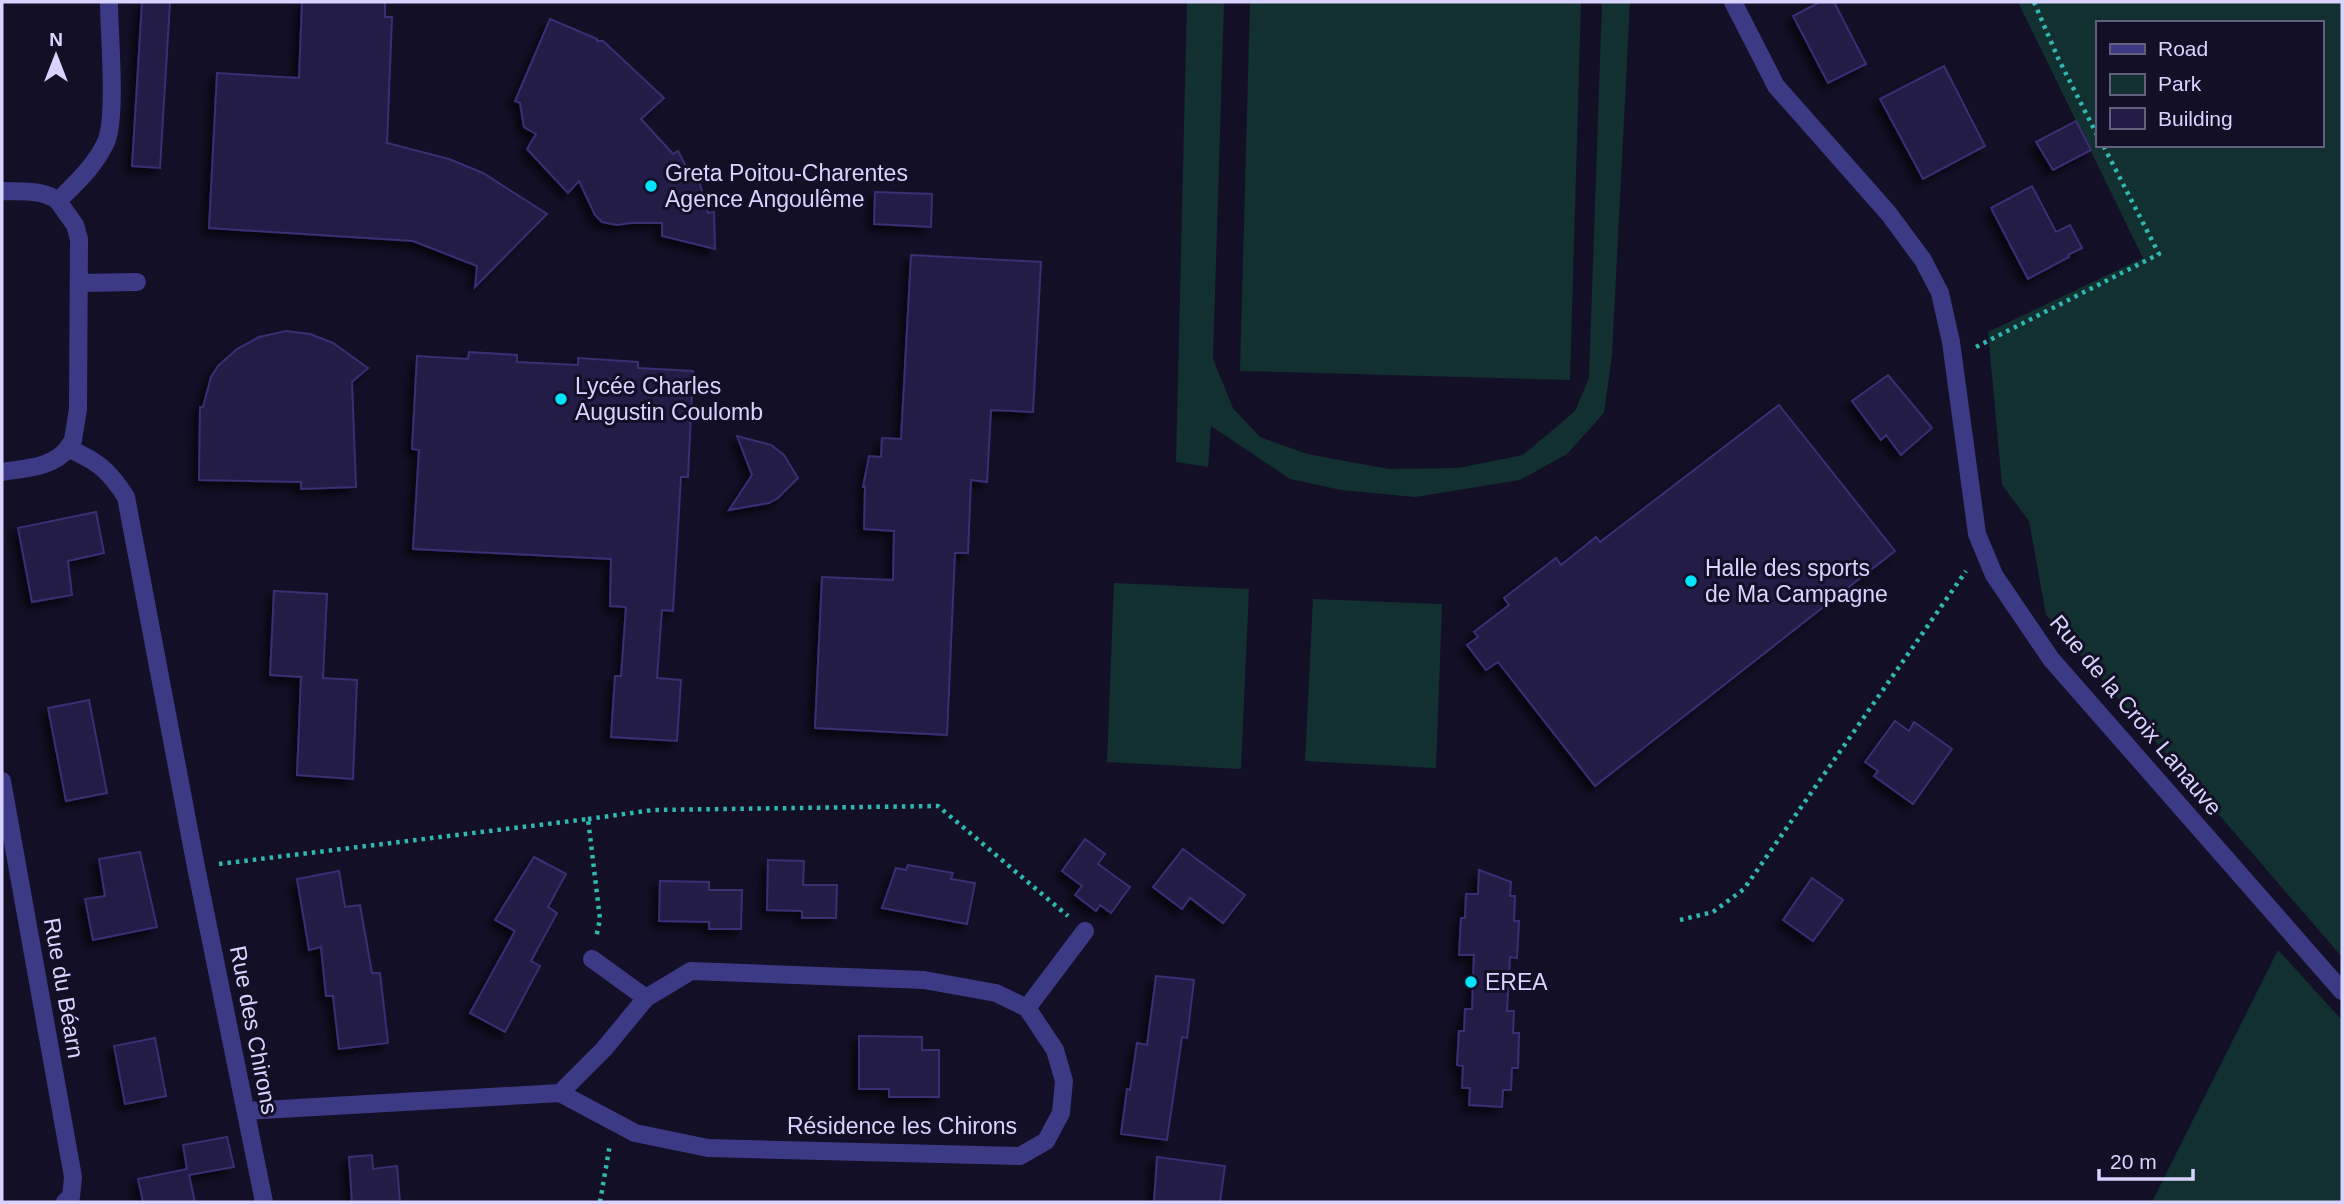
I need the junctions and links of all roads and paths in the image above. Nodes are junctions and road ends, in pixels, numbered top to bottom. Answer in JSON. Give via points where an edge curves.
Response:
{"nodes":[{"id":1,"x":109,"y":2,"type":"edge"},
{"id":2,"x":1733,"y":2,"type":"edge"},
{"id":3,"x":2035,"y":2,"type":"edge"},
{"id":4,"x":2096,"y":133,"type":"edge"},
{"id":5,"x":2104,"y":147,"type":"edge"},
{"id":6,"x":2,"y":191,"type":"edge"},
{"id":7,"x":58,"y":201,"type":"junction"},
{"id":8,"x":137,"y":282,"type":"dead end"},
{"id":9,"x":79,"y":283,"type":"junction"},
{"id":10,"x":1953,"y":359,"type":"junction"},
{"id":11,"x":68,"y":448,"type":"junction"},
{"id":12,"x":2,"y":472,"type":"edge"},
{"id":13,"x":1983,"y":547,"type":"junction"},
{"id":14,"x":2,"y":781,"type":"edge"},
{"id":15,"x":588,"y":819,"type":"junction"},
{"id":16,"x":196,"y":867,"type":"junction"},
{"id":17,"x":1680,"y":920,"type":"dead end"},
{"id":18,"x":1085,"y":931,"type":"joint"},
{"id":19,"x":592,"y":959,"type":"joint"},
{"id":20,"x":2342,"y":992,"type":"edge"},
{"id":21,"x":646,"y":998,"type":"junction"},
{"id":22,"x":1027,"y":1009,"type":"junction"},
{"id":23,"x":560,"y":1094,"type":"junction"},
{"id":24,"x":246,"y":1111,"type":"junction"},
{"id":25,"x":614,"y":1122,"type":"junction"},
{"id":26,"x":65,"y":1202,"type":"edge"},
{"id":27,"x":264,"y":1202,"type":"edge"},
{"id":28,"x":600,"y":1202,"type":"edge"}],
"edges":[{"from":1,"to":7,"type":"street","via":[[111,120],[107,139],[90,168]]},
{"from":2,"to":10,"type":"street","name":"Rue de la Croix Lanauve","via":[[1776,86],[1889,214],[1923,260],[1940,293]]},
{"from":3,"to":4,"type":"path"},
{"from":5,"to":10,"type":"path","via":[[2159,254]]},
{"from":6,"to":7,"type":"street","via":[[40,192]]},
{"from":7,"to":9,"type":"street","via":[[79,239]]},
{"from":8,"to":9,"type":"street"},
{"from":9,"to":11,"type":"street","via":[[79,409]]},
{"from":10,"to":13,"type":"street","name":"Rue de la Croix Lanauve","via":[[1971,504]]},
{"from":11,"to":12,"type":"street","via":[[50,463]]},
{"from":11,"to":16,"type":"street","name":"Rue des Chirons","via":[[111,473],[126,497]]},
{"from":13,"to":17,"type":"path","via":[[1744,888],[1713,912]]},
{"from":13,"to":20,"type":"street","name":"Rue de la Croix Lanauve","via":[[1994,575],[2051,659]]},
{"from":14,"to":26,"type":"street","name":"Rue du Béarn","via":[[73,1177],[71,1197]]},
{"from":15,"to":16,"type":"path"},
{"from":15,"to":18,"type":"path","via":[[653,810],[938,806]]},
{"from":15,"to":19,"type":"path","via":[[600,919]]},
{"from":16,"to":24,"type":"street","name":"Rue des Chirons"},
{"from":18,"to":22,"type":"street"},
{"from":19,"to":21,"type":"street"},
{"from":21,"to":22,"type":"street","name":"Résidence les Chirons","via":[[691,971],[924,980],[996,993]]},
{"from":21,"to":23,"type":"street","name":"Résidence les Chirons"},
{"from":22,"to":25,"type":"street","name":"Résidence les Chirons","via":[[1055,1050],[1064,1081],[1061,1113],[1046,1141],[1020,1156],[708,1148],[635,1133]]},
{"from":23,"to":24,"type":"street"},
{"from":23,"to":25,"type":"street","name":"Résidence les Chirons"},
{"from":24,"to":27,"type":"street","name":"Rue des Chirons"},
{"from":25,"to":28,"type":"path"}]}
